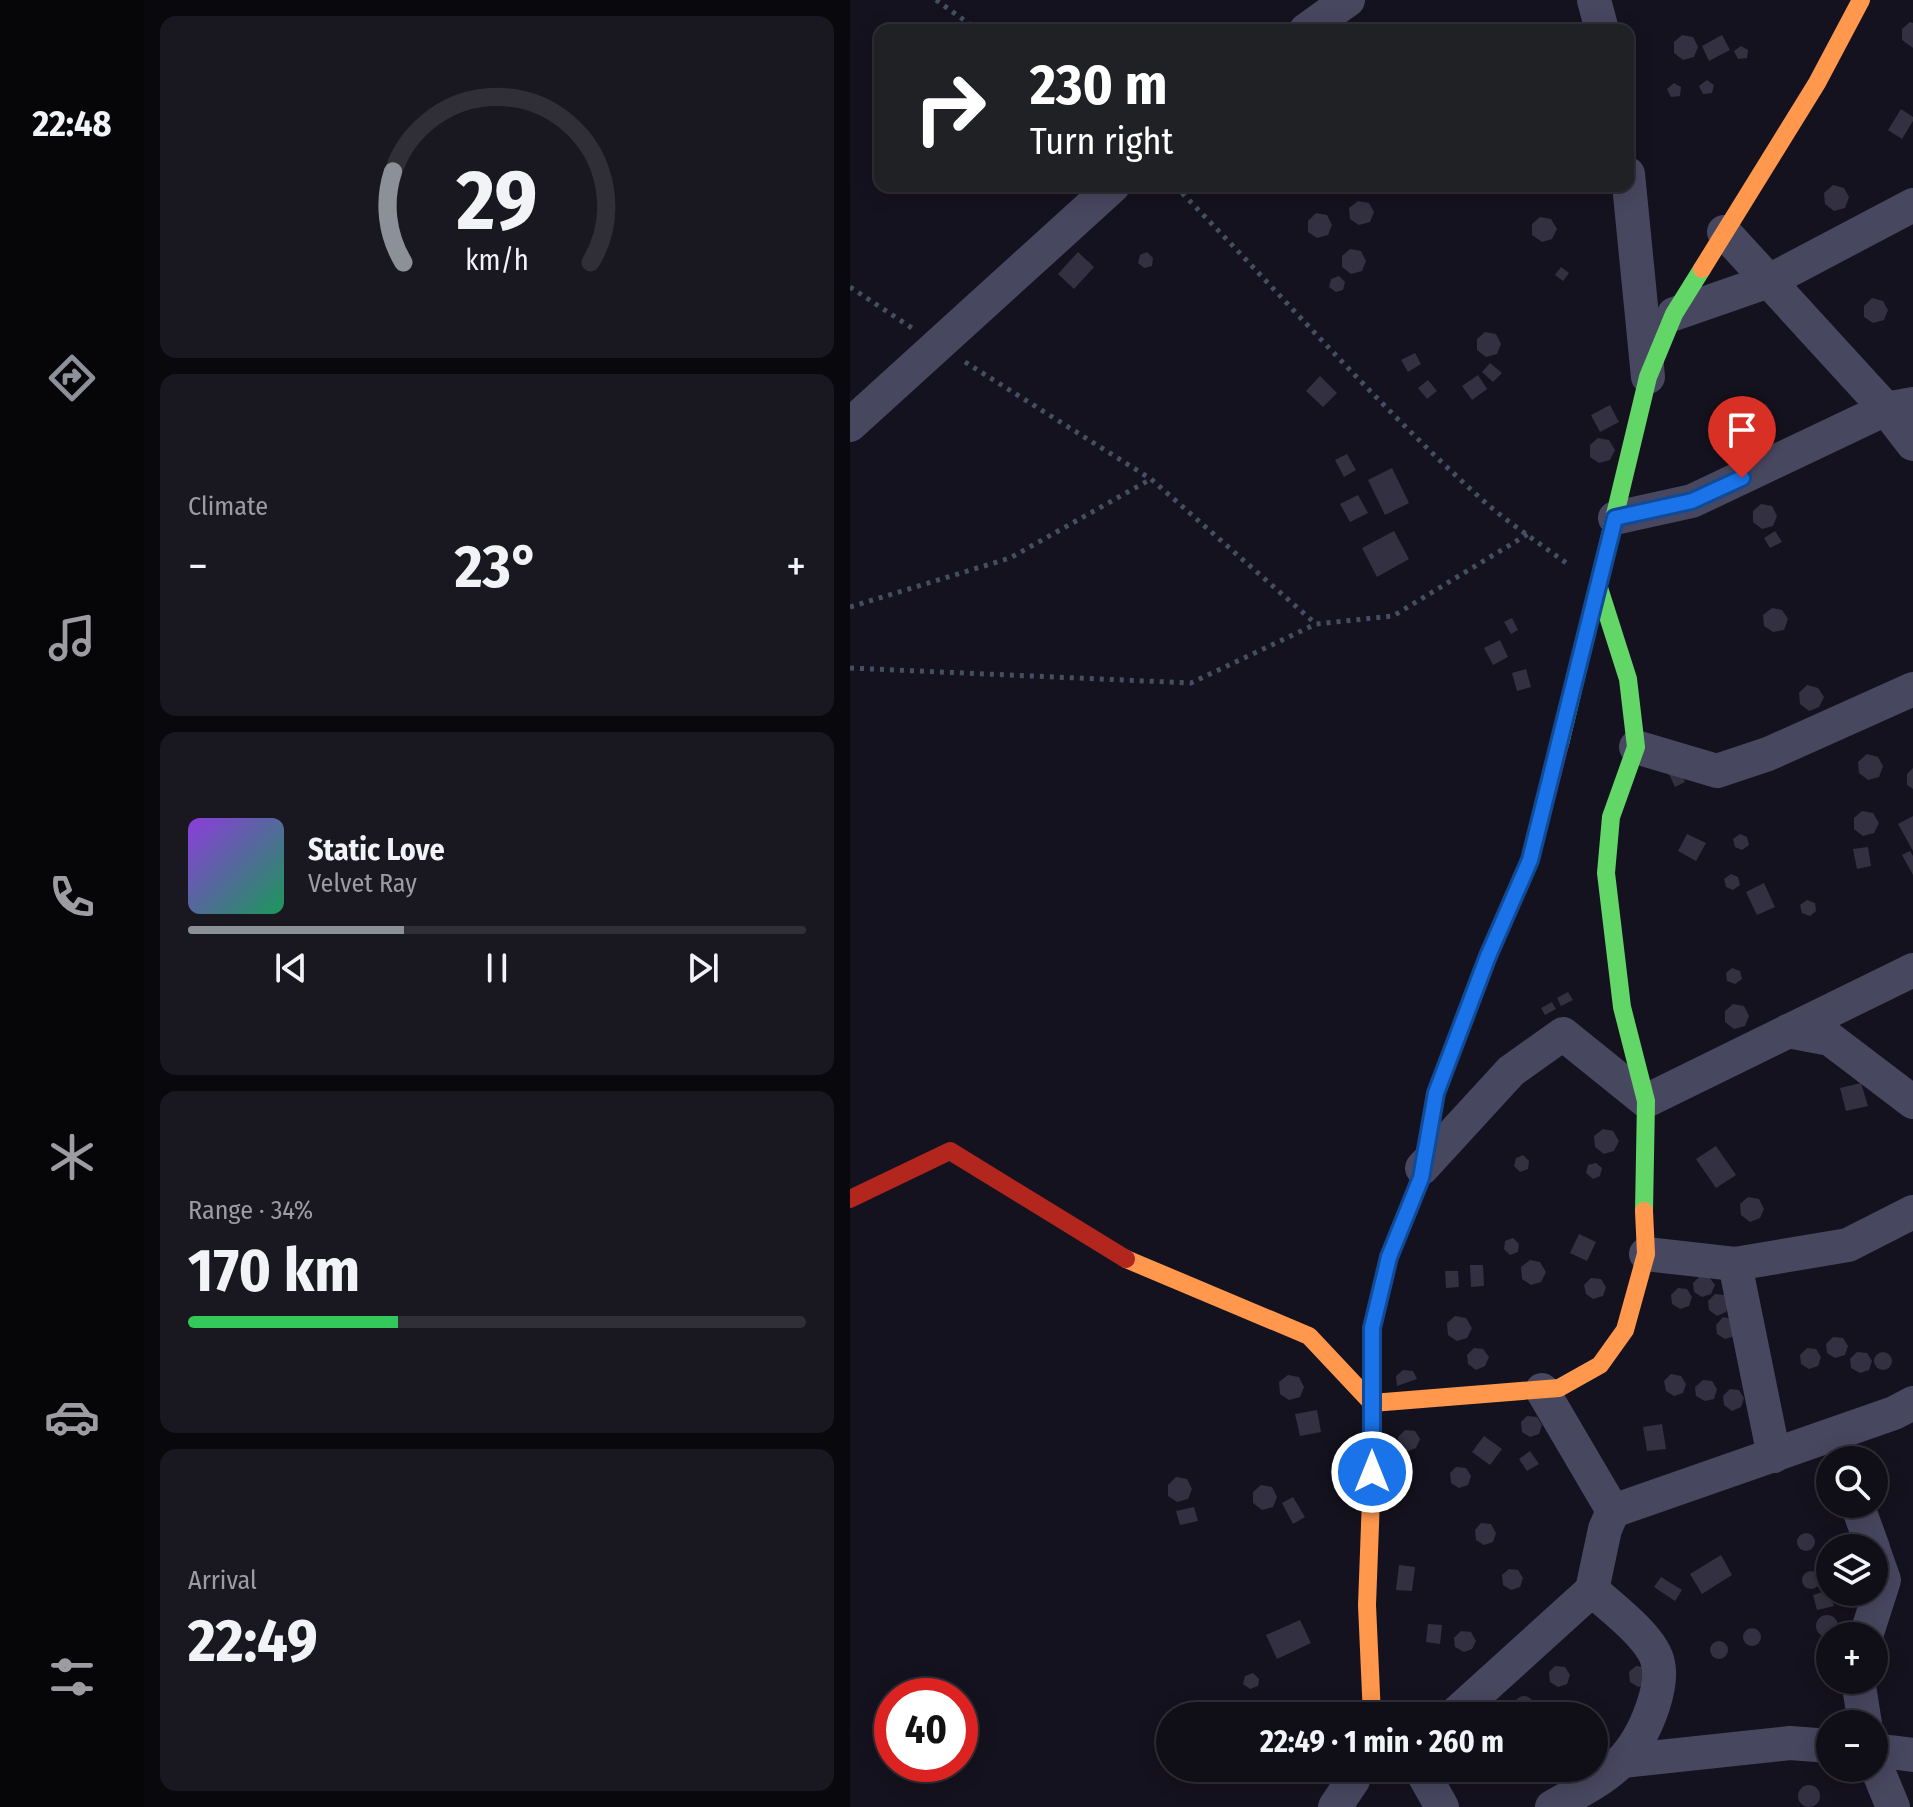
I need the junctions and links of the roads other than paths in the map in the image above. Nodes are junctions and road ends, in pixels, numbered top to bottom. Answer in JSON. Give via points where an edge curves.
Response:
{"nodes":[{"id":1,"x":1348,"y":0,"type":"edge"},
{"id":2,"x":1594,"y":0,"type":"edge"},
{"id":3,"x":1861,"y":0,"type":"edge"},
{"id":4,"x":1314,"y":24,"type":"edge"},
{"id":5,"x":1600,"y":24,"type":"edge"},
{"id":6,"x":1106,"y":192,"type":"edge"},
{"id":7,"x":1630,"y":192,"type":"edge"},
{"id":8,"x":1913,"y":205,"type":"edge"},
{"id":9,"x":1724,"y":232,"type":"junction"},
{"id":10,"x":1769,"y":281,"type":"junction"},
{"id":11,"x":1674,"y":314,"type":"junction"},
{"id":12,"x":1648,"y":377,"type":"junction"},
{"id":13,"x":1899,"y":406,"type":"edge"},
{"id":14,"x":850,"y":425,"type":"edge"},
{"id":15,"x":1913,"y":444,"type":"edge"},
{"id":16,"x":1615,"y":518,"type":"junction"},
{"id":17,"x":1599,"y":588,"type":"junction"},
{"id":18,"x":1913,"y":689,"type":"edge"},
{"id":19,"x":1636,"y":747,"type":"junction"},
{"id":20,"x":1913,"y":970,"type":"edge"},
{"id":21,"x":1788,"y":1031,"type":"junction"},
{"id":22,"x":1646,"y":1101,"type":"junction"},
{"id":23,"x":1913,"y":1102,"type":"edge"},
{"id":24,"x":1422,"y":1168,"type":"junction"},
{"id":25,"x":850,"y":1199,"type":"edge"},
{"id":26,"x":1913,"y":1212,"type":"edge"},
{"id":27,"x":1646,"y":1254,"type":"junction"},
{"id":28,"x":1735,"y":1264,"type":"junction"},
{"id":29,"x":1542,"y":1390,"type":"junction"},
{"id":30,"x":1372,"y":1403,"type":"junction"},
{"id":31,"x":1913,"y":1403,"type":"edge"},
{"id":32,"x":1839,"y":1446,"type":"edge"},
{"id":33,"x":1816,"y":1450,"type":"edge"},
{"id":34,"x":1774,"y":1456,"type":"junction"},
{"id":35,"x":1613,"y":1511,"type":"junction"},
{"id":36,"x":1592,"y":1590,"type":"junction"},
{"id":37,"x":1373,"y":1702,"type":"edge"},
{"id":38,"x":1468,"y":1702,"type":"edge"},
{"id":39,"x":1816,"y":1745,"type":"edge"},
{"id":40,"x":1888,"y":1752,"type":"edge"},
{"id":41,"x":1913,"y":1755,"type":"edge"},
{"id":42,"x":1622,"y":1761,"type":"junction"},
{"id":43,"x":1352,"y":1782,"type":"edge"},
{"id":44,"x":1428,"y":1782,"type":"edge"},
{"id":45,"x":1883,"y":1782,"type":"edge"},
{"id":46,"x":1335,"y":1807,"type":"edge"},
{"id":47,"x":1442,"y":1807,"type":"edge"},
{"id":48,"x":1552,"y":1807,"type":"edge"},
{"id":49,"x":1893,"y":1807,"type":"edge"}],
"edges":[{"from":1,"to":4,"type":"street"},
{"from":2,"to":5,"type":"street"},
{"from":3,"to":9,"type":"street","via":[[1817,83]]},
{"from":6,"to":14,"type":"street"},
{"from":7,"to":12,"type":"street"},
{"from":8,"to":10,"type":"street"},
{"from":9,"to":10,"type":"street"},
{"from":9,"to":11,"type":"street"},
{"from":10,"to":11,"type":"street"},
{"from":10,"to":13,"type":"street"},
{"from":11,"to":12,"type":"street"},
{"from":12,"to":16,"type":"street"},
{"from":13,"to":15,"type":"street"},
{"from":13,"to":16,"type":"street","via":[[1692,501]]},
{"from":16,"to":17,"type":"street"},
{"from":17,"to":19,"type":"street","via":[[1628,679]]},
{"from":17,"to":24,"type":"street","via":[[1530,860],[1436,1093]]},
{"from":18,"to":19,"type":"street","via":[[1768,754],[1717,771]]},
{"from":19,"to":22,"type":"street","via":[[1611,817],[1606,873],[1622,1007]]},
{"from":20,"to":21,"type":"street"},
{"from":21,"to":22,"type":"street"},
{"from":21,"to":23,"type":"street","via":[[1830,1039]]},
{"from":22,"to":24,"type":"street","via":[[1563,1034],[1511,1071]]},
{"from":22,"to":27,"type":"street"},
{"from":24,"to":30,"type":"street","via":[[1389,1257],[1372,1328]]},
{"from":25,"to":30,"type":"street","via":[[950,1151],[1126,1259],[1309,1336]]},
{"from":26,"to":28,"type":"street","via":[[1848,1245]]},
{"from":27,"to":28,"type":"street"},
{"from":27,"to":29,"type":"street","via":[[1625,1330],[1600,1365],[1559,1388]]},
{"from":28,"to":34,"type":"street"},
{"from":29,"to":30,"type":"street"},
{"from":29,"to":35,"type":"street"},
{"from":30,"to":37,"type":"street","via":[[1367,1605]]},
{"from":31,"to":32,"type":"street"},
{"from":33,"to":34,"type":"street"},
{"from":34,"to":35,"type":"street"},
{"from":35,"to":36,"type":"street"},
{"from":36,"to":38,"type":"street"},
{"from":36,"to":42,"type":"street","via":[[1643,1636],[1658,1662],[1657,1694],[1647,1723]]},
{"from":39,"to":42,"type":"street","via":[[1790,1743]]},
{"from":40,"to":41,"type":"street"},
{"from":42,"to":48,"type":"street"},
{"from":43,"to":46,"type":"street"},
{"from":44,"to":47,"type":"street"},
{"from":45,"to":49,"type":"street"}]}
